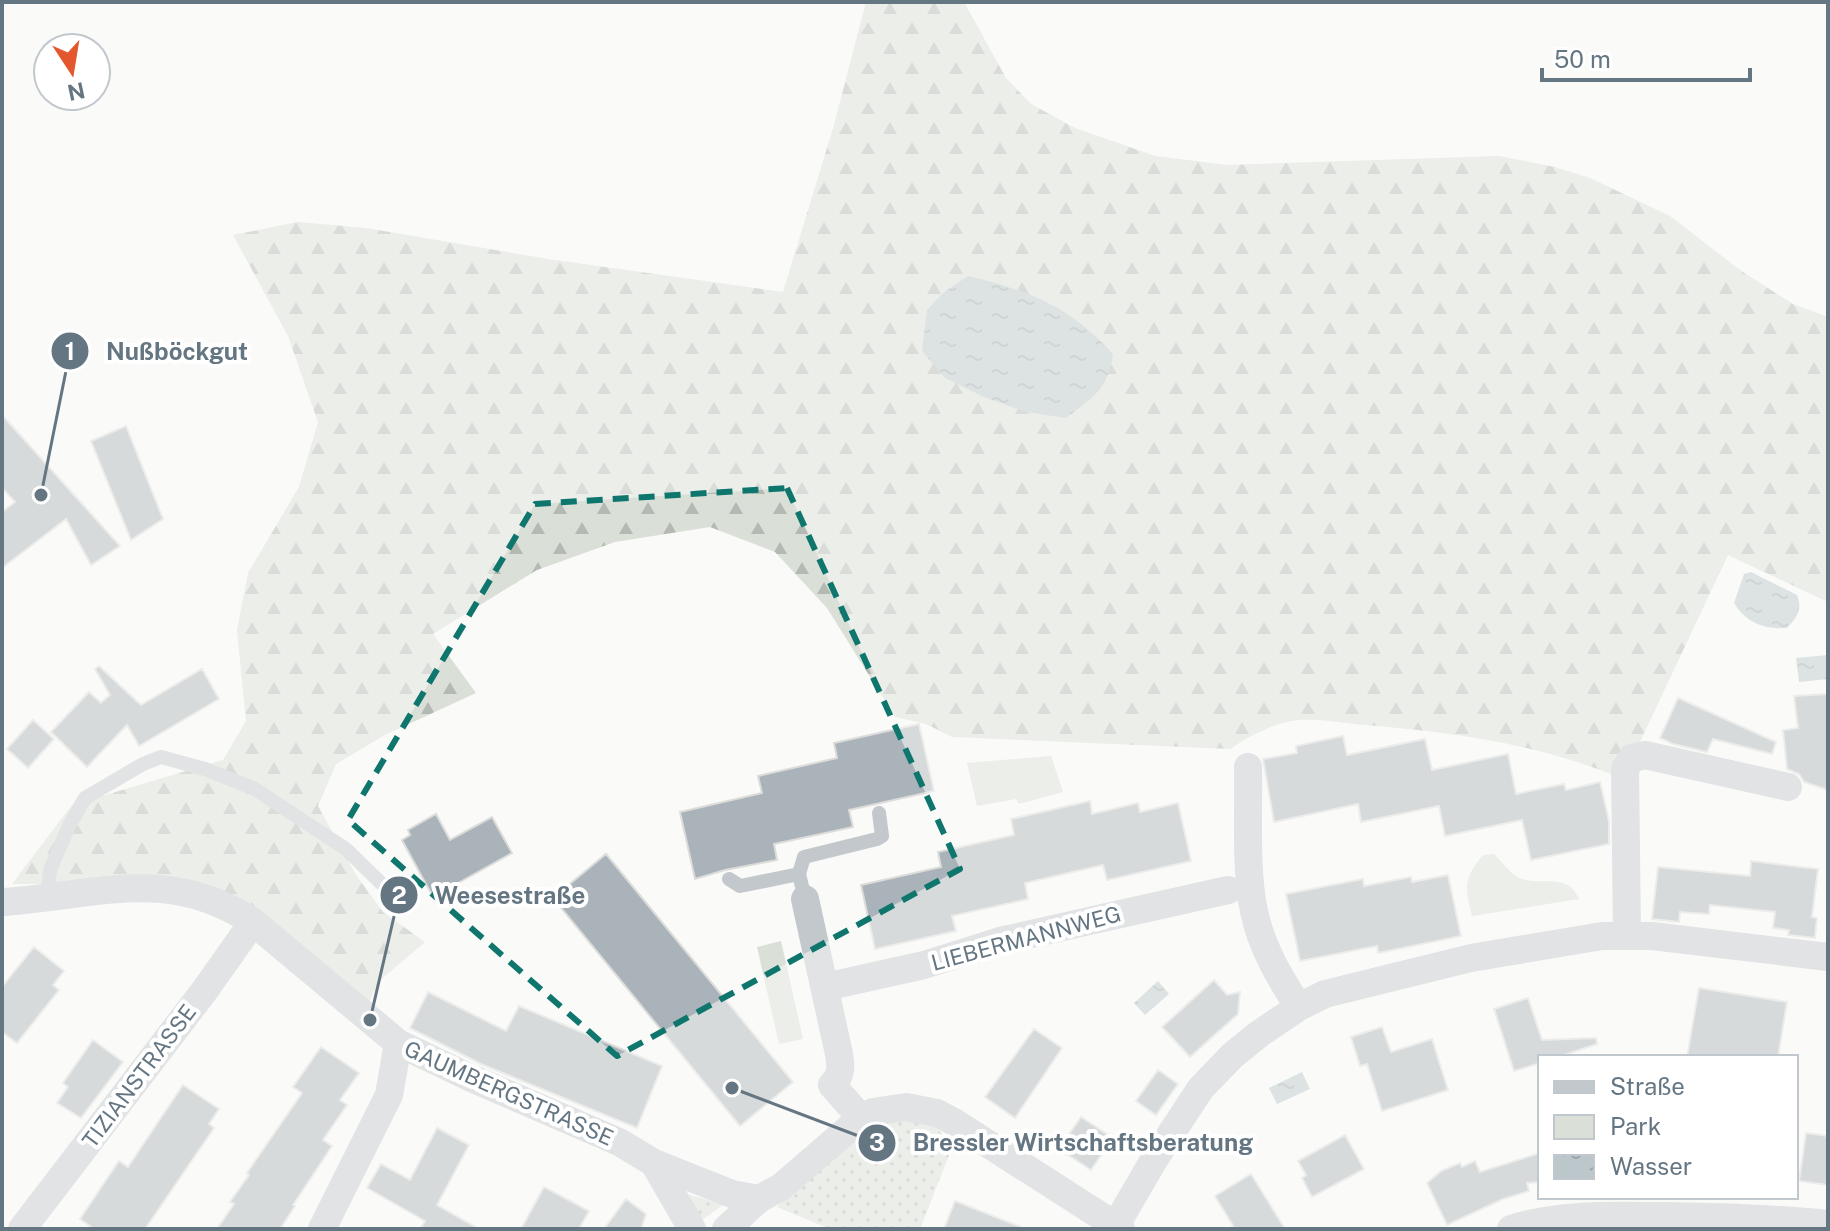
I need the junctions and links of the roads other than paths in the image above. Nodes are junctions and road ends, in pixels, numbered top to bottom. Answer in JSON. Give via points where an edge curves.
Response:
{"nodes":[{"id":1,"x":1248,"y":767,"type":"dead end"},
{"id":2,"x":1788,"y":787,"type":"dead end"},
{"id":3,"x":879,"y":813,"type":"dead end"},
{"id":4,"x":729,"y":879,"type":"dead end"},
{"id":5,"x":802,"y":886,"type":"junction"},
{"id":6,"x":386,"y":888,"type":"dead end"},
{"id":7,"x":1228,"y":890,"type":"dead end"},
{"id":8,"x":47,"y":896,"type":"junction"},
{"id":9,"x":2,"y":902,"type":"edge"},
{"id":10,"x":253,"y":922,"type":"junction"},
{"id":11,"x":1627,"y":935,"type":"junction"},
{"id":12,"x":1828,"y":957,"type":"edge"},
{"id":13,"x":825,"y":987,"type":"junction"},
{"id":14,"x":1299,"y":1007,"type":"junction"},
{"id":15,"x":398,"y":1043,"type":"junction"},
{"id":16,"x":861,"y":1118,"type":"junction"},
{"id":17,"x":654,"y":1163,"type":"junction"},
{"id":18,"x":759,"y":1199,"type":"junction"},
{"id":19,"x":1828,"y":1224,"type":"edge"},
{"id":20,"x":1119,"y":1227,"type":"edge"},
{"id":21,"x":22,"y":1229,"type":"edge"},
{"id":22,"x":322,"y":1229,"type":"edge"},
{"id":23,"x":692,"y":1229,"type":"edge"},
{"id":24,"x":726,"y":1229,"type":"edge"},
{"id":25,"x":1511,"y":1229,"type":"edge"}],
"edges":[{"from":1,"to":14,"type":"street","via":[[1252,907],[1265,946]]},
{"from":2,"to":11,"type":"street","via":[[1645,755],[1632,758],[1625,769]]},
{"from":3,"to":5,"type":"lane","via":[[882,836],[804,857]]},
{"from":4,"to":5,"type":"lane","via":[[740,886]]},
{"from":5,"to":13,"type":"street"},
{"from":6,"to":8,"type":"lane","via":[[346,849],[255,789],[161,757],[85,798],[50,870]]},
{"from":7,"to":13,"type":"street","name":"LIEBERMANNWEG"},
{"from":8,"to":9,"type":"street","name":"GAUMBERGSTRASSE"},
{"from":8,"to":10,"type":"street","name":"GAUMBERGSTRASSE","via":[[154,887],[207,897]]},
{"from":10,"to":15,"type":"street","name":"GAUMBERGSTRASSE"},
{"from":10,"to":21,"type":"street","name":"TIZIANSTRASSE"},
{"from":11,"to":12,"type":"street"},
{"from":11,"to":14,"type":"street","via":[[1471,958],[1325,994]]},
{"from":13,"to":16,"type":"street","via":[[841,1067],[832,1085]]},
{"from":14,"to":20,"type":"street","via":[[1233,1055],[1201,1088]]},
{"from":15,"to":17,"type":"street","name":"GAUMBERGSTRASSE","via":[[619,1142]]},
{"from":15,"to":22,"type":"street","via":[[389,1095]]},
{"from":16,"to":18,"type":"street","via":[[781,1187]]},
{"from":16,"to":20,"type":"street","via":[[906,1107],[937,1113]]},
{"from":17,"to":18,"type":"street","via":[[732,1194]]},
{"from":17,"to":23,"type":"street","name":"GAUMBERGSTRASSE"},
{"from":18,"to":24,"type":"street"},
{"from":19,"to":25,"type":"street","via":[[1612,1216],[1546,1220]]}]}
